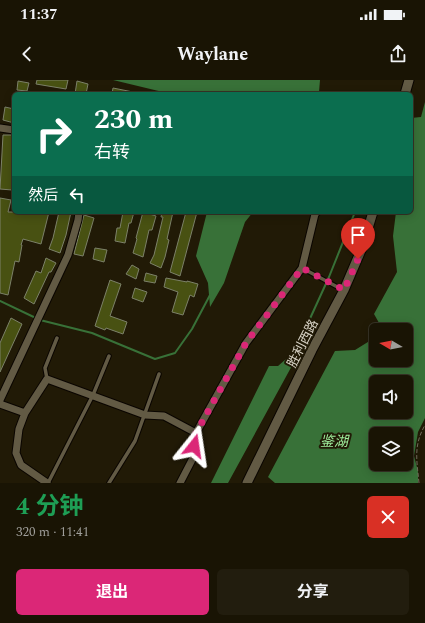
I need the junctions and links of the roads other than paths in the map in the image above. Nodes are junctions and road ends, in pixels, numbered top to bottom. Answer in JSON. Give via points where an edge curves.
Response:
{"nodes":[{"id":1,"x":409,"y":80,"type":"edge"},
{"id":2,"x":406,"y":92,"type":"edge"},
{"id":3,"x":0,"y":128,"type":"edge"},
{"id":4,"x":12,"y":130,"type":"edge"},
{"id":5,"x":79,"y":214,"type":"edge"},
{"id":6,"x":315,"y":214,"type":"edge"},
{"id":7,"x":372,"y":214,"type":"edge"},
{"id":8,"x":302,"y":268,"type":"junction"},
{"id":9,"x":344,"y":290,"type":"junction"},
{"id":10,"x":57,"y":338,"type":"dead end"},
{"id":11,"x":109,"y":356,"type":"dead end"},
{"id":12,"x":160,"y":374,"type":"dead end"},
{"id":13,"x":47,"y":379,"type":"junction"},
{"id":14,"x":93,"y":395,"type":"junction"},
{"id":15,"x":0,"y":400,"type":"edge"},
{"id":16,"x":0,"y":404,"type":"edge"},
{"id":17,"x":25,"y":413,"type":"junction"},
{"id":18,"x":145,"y":415,"type":"junction"},
{"id":19,"x":196,"y":433,"type":"junction"},
{"id":20,"x":48,"y":483,"type":"edge"},
{"id":21,"x":109,"y":483,"type":"edge"},
{"id":22,"x":180,"y":483,"type":"edge"},
{"id":23,"x":247,"y":483,"type":"edge"}],
"edges":[{"from":1,"to":2,"type":"street"},
{"from":3,"to":4,"type":"street"},
{"from":5,"to":15,"type":"street","via":[[68,255]]},
{"from":6,"to":8,"type":"street"},
{"from":7,"to":9,"type":"street","name":"胜利西路","via":[[362,248]]},
{"from":8,"to":9,"type":"lane"},
{"from":8,"to":19,"type":"street","via":[[246,343]]},
{"from":9,"to":23,"type":"street","name":"胜利西路"},
{"from":10,"to":13,"type":"lane","via":[[45,368]]},
{"from":11,"to":14,"type":"lane"},
{"from":12,"to":18,"type":"lane"},
{"from":13,"to":14,"type":"street"},
{"from":13,"to":17,"type":"street"},
{"from":14,"to":18,"type":"street"},
{"from":14,"to":20,"type":"lane"},
{"from":16,"to":17,"type":"street"},
{"from":17,"to":20,"type":"street","via":[[19,429],[16,453],[21,465]]},
{"from":18,"to":19,"type":"street","via":[[164,416]]},
{"from":18,"to":21,"type":"lane","via":[[134,441]]},
{"from":19,"to":22,"type":"street","via":[[193,458]]}]}
